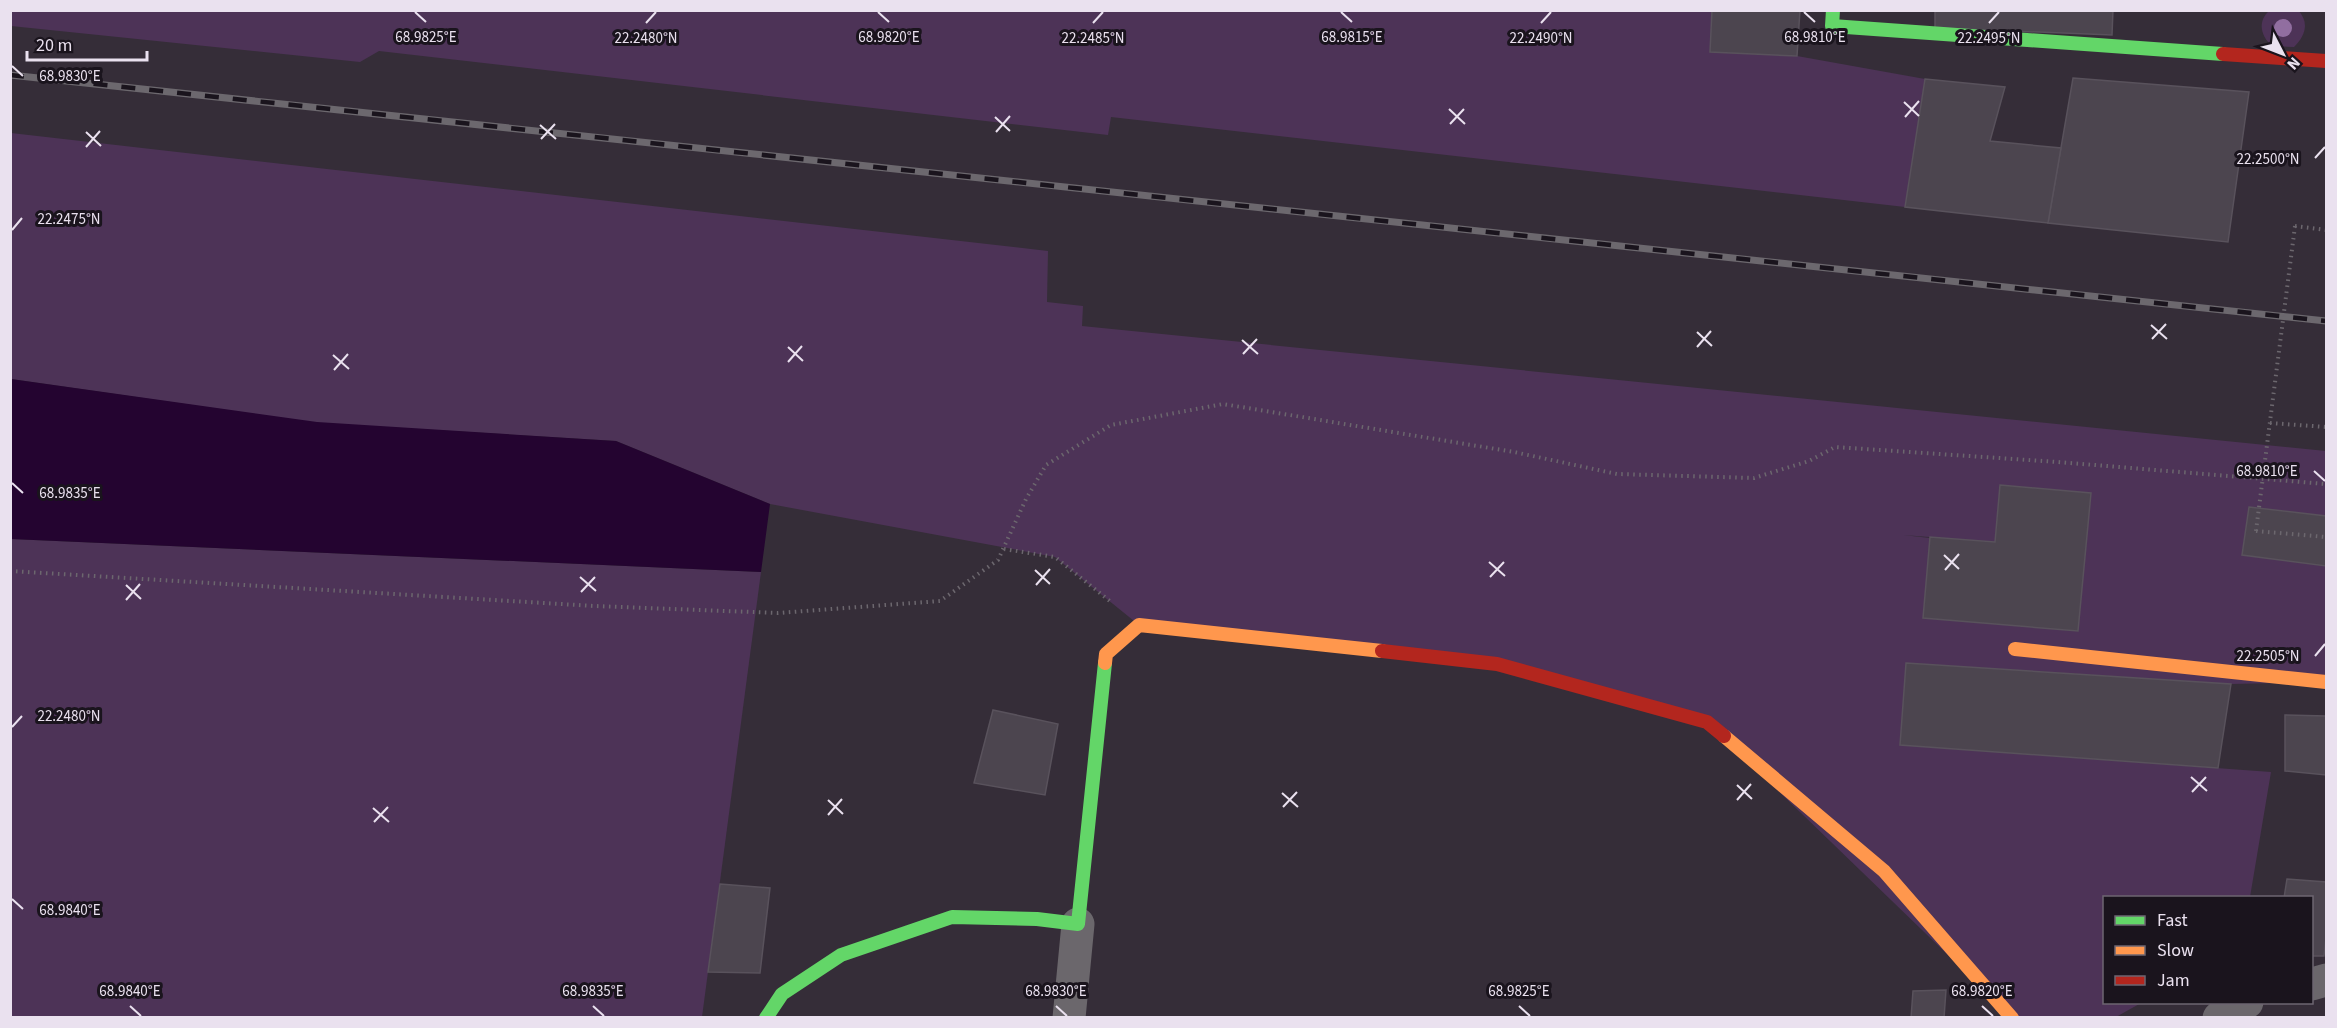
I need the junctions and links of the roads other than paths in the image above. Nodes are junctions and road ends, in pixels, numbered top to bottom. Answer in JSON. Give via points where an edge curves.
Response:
{"nodes":[{"id":1,"x":1833,"y":10,"type":"edge"},
{"id":2,"x":2326,"y":61,"type":"edge"},
{"id":3,"x":2015,"y":649,"type":"dead end"},
{"id":4,"x":2326,"y":682,"type":"edge"},
{"id":5,"x":1078,"y":924,"type":"junction"},
{"id":6,"x":2242,"y":1004,"type":"edge"},
{"id":7,"x":766,"y":1017,"type":"edge"},
{"id":8,"x":1069,"y":1017,"type":"edge"},
{"id":9,"x":2012,"y":1017,"type":"edge"},
{"id":10,"x":2219,"y":1017,"type":"edge"}],
"edges":[{"from":1,"to":2,"type":"street","via":[[1832,26]]},
{"from":3,"to":4,"type":"street"},
{"from":5,"to":7,"type":"street","via":[[951,917],[841,955],[782,994]]},
{"from":5,"to":8,"type":"street"},
{"from":5,"to":9,"type":"street","via":[[1106,654],[1139,625],[1497,664],[1707,722],[1884,871]]},
{"from":6,"to":10,"type":"street"}]}
